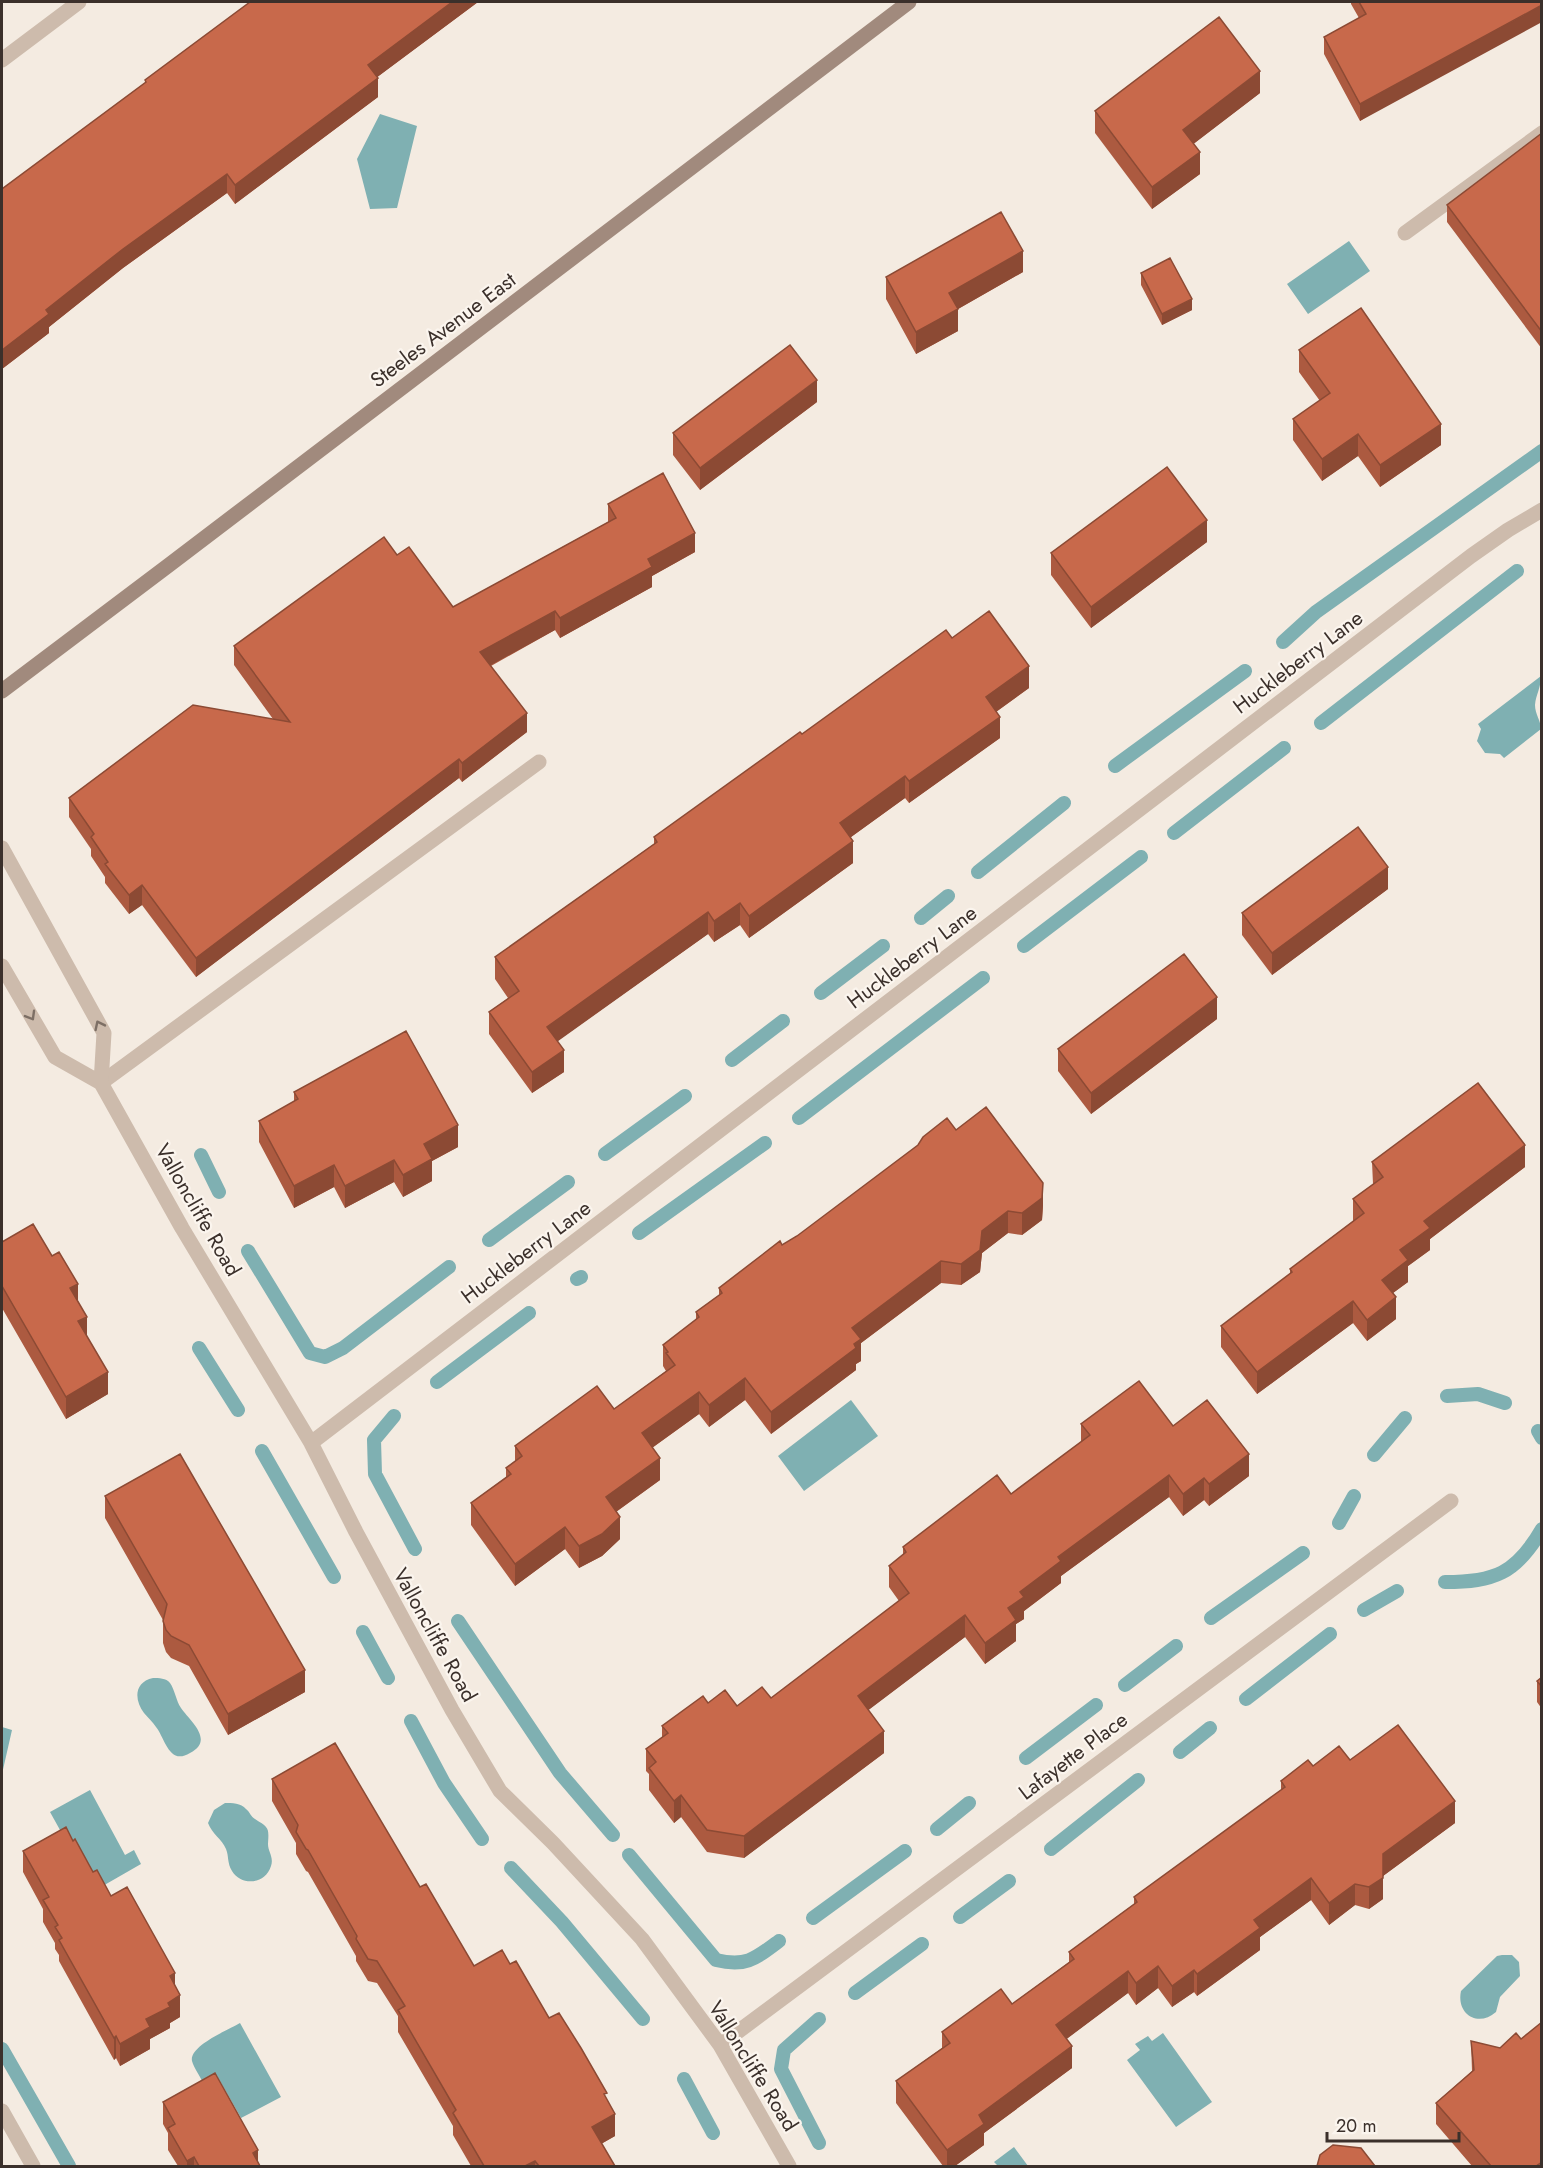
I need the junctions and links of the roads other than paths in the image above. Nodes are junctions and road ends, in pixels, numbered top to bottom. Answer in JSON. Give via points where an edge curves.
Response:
{"nodes":[{"id":1,"x":79,"y":2,"type":"edge"},
{"id":2,"x":909,"y":2,"type":"edge"},
{"id":3,"x":2,"y":60,"type":"edge"},
{"id":4,"x":1542,"y":133,"type":"edge"},
{"id":5,"x":1405,"y":233,"type":"dead end"},
{"id":6,"x":1542,"y":510,"type":"edge"},
{"id":7,"x":2,"y":691,"type":"edge"},
{"id":8,"x":539,"y":762,"type":"dead end"},
{"id":9,"x":2,"y":848,"type":"edge"},
{"id":10,"x":2,"y":966,"type":"edge"},
{"id":11,"x":101,"y":1083,"type":"junction"},
{"id":12,"x":311,"y":1443,"type":"junction"},
{"id":13,"x":1451,"y":1501,"type":"dead end"},
{"id":14,"x":720,"y":2045,"type":"junction"},
{"id":15,"x":2,"y":2111,"type":"edge"},
{"id":16,"x":33,"y":2166,"type":"edge"},
{"id":17,"x":789,"y":2166,"type":"edge"}],
"edges":[{"from":1,"to":3,"type":"street"},
{"from":2,"to":7,"type":"main road","name":"Steeles Avenue East"},
{"from":4,"to":5,"type":"street"},
{"from":6,"to":12,"type":"street","name":"Huckleberry Lane","via":[[1471,556]]},
{"from":8,"to":11,"type":"street"},
{"from":11,"to":9,"type":"street","one_way":true,"via":[[104,1033]]},
{"from":10,"to":11,"type":"street","one_way":true,"via":[[55,1057]]},
{"from":11,"to":12,"type":"street","name":"Valloncliffe Road","via":[[182,1228]]},
{"from":12,"to":14,"type":"street","name":"Valloncliffe Road","via":[[446,1700],[500,1791],[642,1939]]},
{"from":13,"to":14,"type":"street","name":"Lafayette Place"},
{"from":14,"to":17,"type":"street","name":"Valloncliffe Road"},
{"from":15,"to":16,"type":"street"}]}
